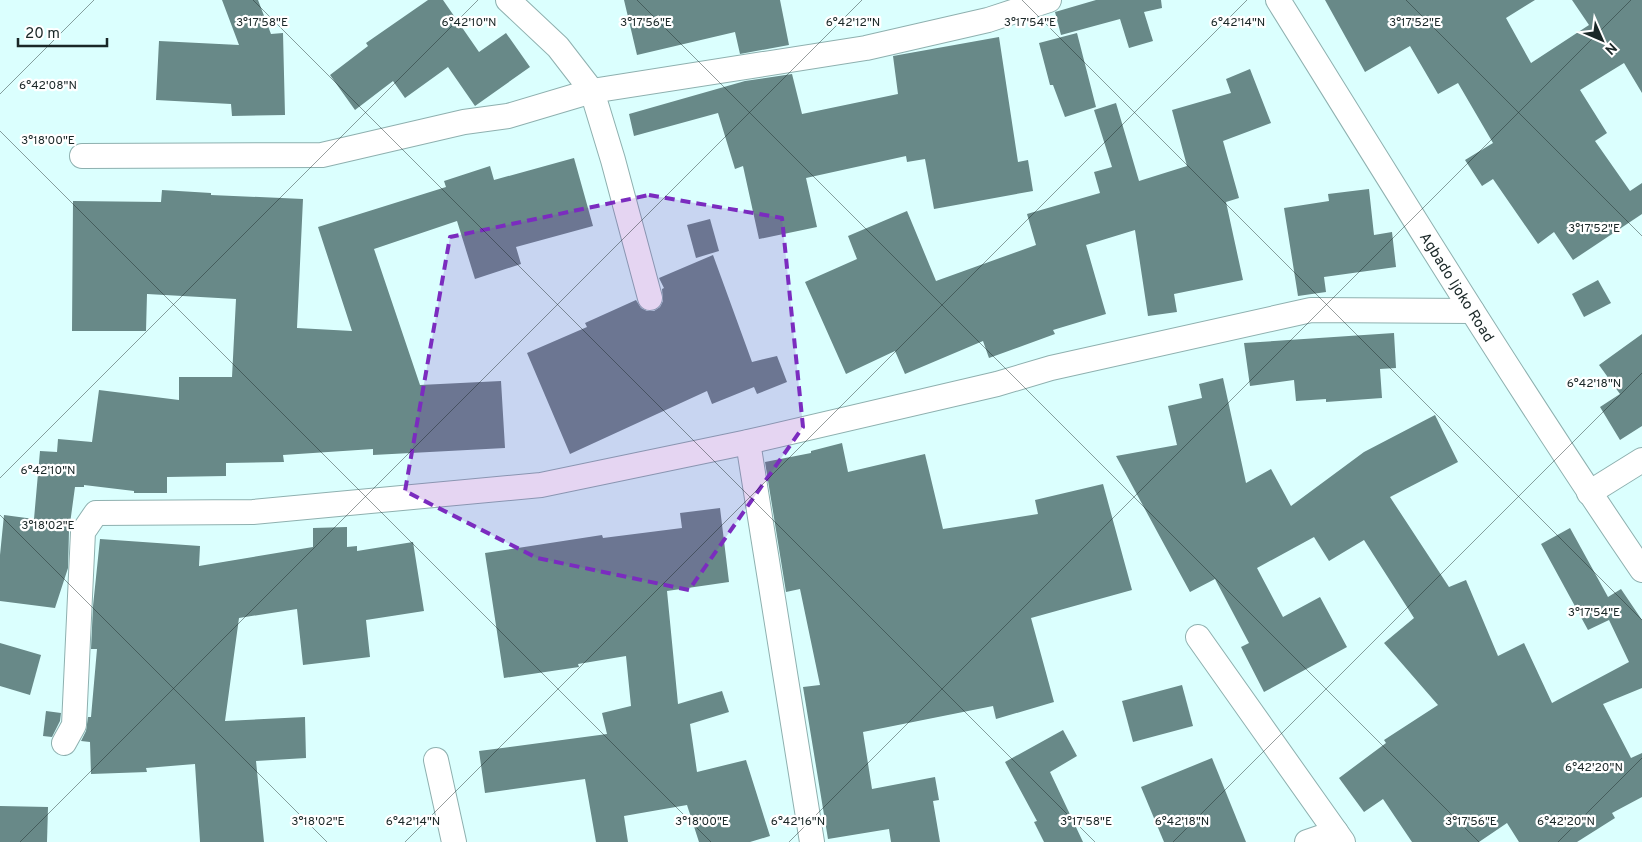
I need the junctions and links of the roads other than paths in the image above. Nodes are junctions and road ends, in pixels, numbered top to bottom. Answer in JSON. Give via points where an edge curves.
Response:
{"nodes":[{"id":1,"x":508,"y":0,"type":"edge"},
{"id":2,"x":1049,"y":0,"type":"edge"},
{"id":3,"x":1278,"y":0,"type":"edge"},
{"id":4,"x":592,"y":91,"type":"junction"},
{"id":5,"x":82,"y":156,"type":"dead end"},
{"id":6,"x":650,"y":298,"type":"dead end"},
{"id":7,"x":1472,"y":311,"type":"junction"},
{"id":8,"x":748,"y":442,"type":"junction"},
{"id":9,"x":1642,"y":460,"type":"edge"},
{"id":10,"x":1589,"y":493,"type":"junction"},
{"id":11,"x":1642,"y":570,"type":"edge"},
{"id":12,"x":1198,"y":637,"type":"dead end"},
{"id":13,"x":64,"y":743,"type":"dead end"},
{"id":14,"x":436,"y":760,"type":"dead end"},
{"id":15,"x":1340,"y":837,"type":"edge"},
{"id":16,"x":454,"y":842,"type":"edge"},
{"id":17,"x":812,"y":842,"type":"edge"},
{"id":18,"x":1307,"y":842,"type":"edge"}],
"edges":[{"from":1,"to":4,"type":"street","via":[[558,47]]},
{"from":2,"to":4,"type":"street","via":[[988,20],[866,48]]},
{"from":3,"to":7,"type":"street","name":"Agbado Ijoko Road"},
{"from":4,"to":5,"type":"street","via":[[508,116],[464,122],[322,154]]},
{"from":4,"to":6,"type":"street"},
{"from":7,"to":8,"type":"street","via":[[1311,310],[1051,368],[997,384]]},
{"from":7,"to":10,"type":"street","name":"Agbado Ijoko Road"},
{"from":8,"to":13,"type":"street","via":[[532,486],[253,512],[96,513],[83,532],[74,726]]},
{"from":8,"to":17,"type":"street"},
{"from":9,"to":10,"type":"street"},
{"from":10,"to":11,"type":"street","name":"Agbado Ijoko Road"},
{"from":12,"to":15,"type":"street"},
{"from":14,"to":16,"type":"street"},
{"from":15,"to":18,"type":"street"}]}
